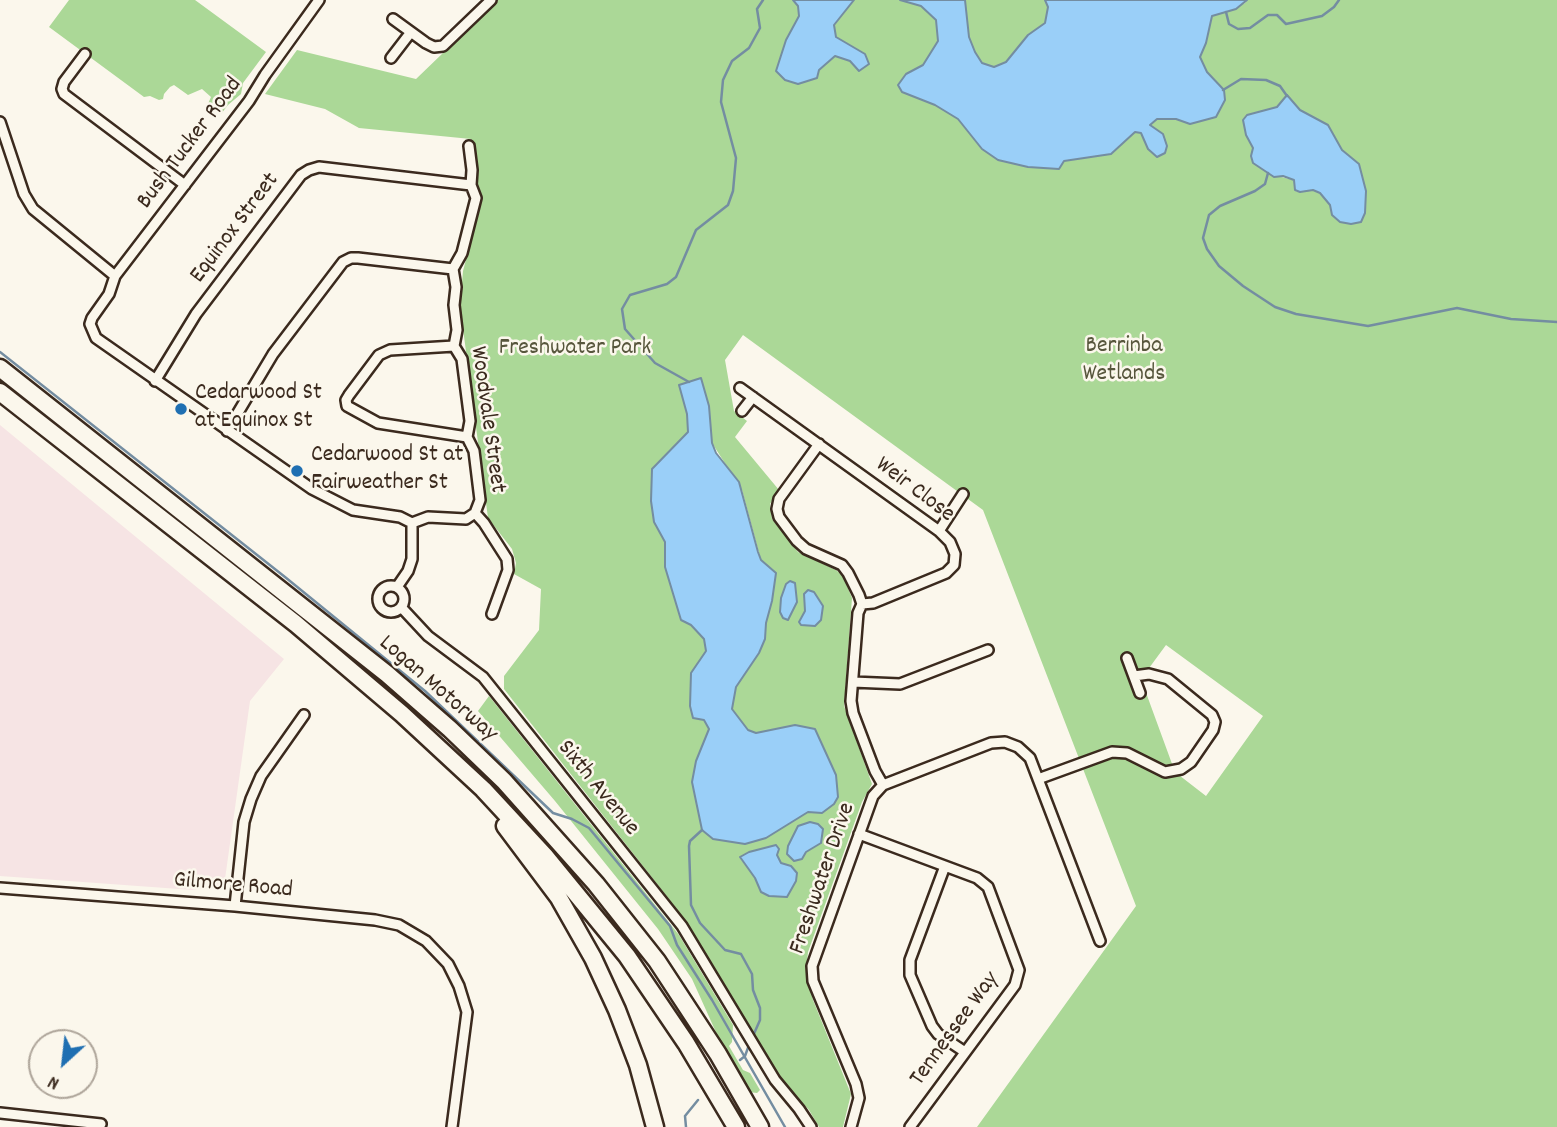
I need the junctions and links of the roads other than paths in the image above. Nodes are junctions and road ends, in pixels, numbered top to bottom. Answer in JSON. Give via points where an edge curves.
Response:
{"nodes":[{"id":1,"x":320,"y":0,"type":"edge"},
{"id":2,"x":491,"y":0,"type":"edge"},
{"id":3,"x":393,"y":19,"type":"dead end"},
{"id":4,"x":411,"y":32,"type":"junction"},
{"id":5,"x":85,"y":54,"type":"dead end"},
{"id":6,"x":391,"y":58,"type":"dead end"},
{"id":7,"x":0,"y":122,"type":"edge"},
{"id":8,"x":469,"y":146,"type":"dead end"},
{"id":9,"x":471,"y":185,"type":"junction"},
{"id":10,"x":185,"y":186,"type":"junction"},
{"id":11,"x":453,"y":270,"type":"junction"},
{"id":12,"x":115,"y":276,"type":"junction"},
{"id":13,"x":454,"y":346,"type":"junction"},
{"id":14,"x":0,"y":368,"type":"edge"},
{"id":15,"x":155,"y":381,"type":"junction"},
{"id":16,"x":740,"y":388,"type":"dead end"},
{"id":17,"x":0,"y":392,"type":"edge"},
{"id":18,"x":753,"y":397,"type":"junction"},
{"id":19,"x":742,"y":411,"type":"dead end"},
{"id":20,"x":227,"y":431,"type":"junction"},
{"id":21,"x":467,"y":437,"type":"junction"},
{"id":22,"x":819,"y":444,"type":"junction"},
{"id":23,"x":963,"y":494,"type":"dead end"},
{"id":24,"x":474,"y":513,"type":"junction"},
{"id":25,"x":412,"y":523,"type":"junction"},
{"id":26,"x":939,"y":531,"type":"junction"},
{"id":27,"x":397,"y":587,"type":"junction"},
{"id":28,"x":862,"y":604,"type":"junction"},
{"id":29,"x":401,"y":607,"type":"junction"},
{"id":30,"x":492,"y":614,"type":"dead end"},
{"id":31,"x":988,"y":650,"type":"dead end"},
{"id":32,"x":1127,"y":658,"type":"dead end"},
{"id":33,"x":1134,"y":676,"type":"junction"},
{"id":34,"x":853,"y":681,"type":"junction"},
{"id":35,"x":1140,"y":693,"type":"dead end"},
{"id":36,"x":402,"y":714,"type":"junction"},
{"id":37,"x":304,"y":715,"type":"dead end"},
{"id":38,"x":1038,"y":779,"type":"junction"},
{"id":39,"x":883,"y":785,"type":"junction"},
{"id":40,"x":859,"y":834,"type":"junction"},
{"id":41,"x":945,"y":866,"type":"junction"},
{"id":42,"x":0,"y":888,"type":"edge"},
{"id":43,"x":235,"y":906,"type":"junction"},
{"id":44,"x":1100,"y":941,"type":"dead end"},
{"id":45,"x":965,"y":1052,"type":"junction"},
{"id":46,"x":0,"y":1113,"type":"edge"},
{"id":47,"x":101,"y":1124,"type":"dead end"},
{"id":48,"x":452,"y":1127,"type":"edge"},
{"id":49,"x":655,"y":1127,"type":"edge"},
{"id":50,"x":736,"y":1127,"type":"edge"},
{"id":51,"x":760,"y":1127,"type":"edge"},
{"id":52,"x":811,"y":1127,"type":"edge"},
{"id":53,"x":850,"y":1127,"type":"edge"},
{"id":54,"x":910,"y":1127,"type":"edge"}],
"edges":[{"from":1,"to":10,"type":"street","name":"Bush Tucker Road"},
{"from":2,"to":4,"type":"street","via":[[443,46],[434,47]]},
{"from":3,"to":4,"type":"street"},
{"from":4,"to":6,"type":"street"},
{"from":5,"to":10,"type":"street","via":[[64,82],[64,94]]},
{"from":7,"to":12,"type":"street","via":[[33,209]]},
{"from":8,"to":9,"type":"street","name":"Woodvale Street"},
{"from":9,"to":11,"type":"street","name":"Woodvale Street","via":[[476,198],[463,253]]},
{"from":9,"to":15,"type":"street","name":"Equinox Street","via":[[319,167],[309,170],[196,314]]},
{"from":10,"to":12,"type":"street","name":"Bush Tucker Road"},
{"from":11,"to":13,"type":"street","name":"Woodvale Street"},
{"from":11,"to":20,"type":"street","via":[[358,258],[343,262],[272,354]]},
{"from":12,"to":15,"type":"street","name":"Bush Tucker Road","via":[[90,324],[96,338]]},
{"from":13,"to":21,"type":"street","name":"Woodvale Street","via":[[464,371],[470,421]]},
{"from":13,"to":21,"type":"street","via":[[390,350],[379,355],[346,400],[347,406],[378,423]]},
{"from":14,"to":51,"type":"highway","name":"Logan Motorway","via":[[387,674],[504,781],[582,867],[657,961]]},
{"from":15,"to":20,"type":"street"},
{"from":16,"to":18,"type":"street","name":"Weir Close"},
{"from":17,"to":36,"type":"highway","name":"Logan Motorway","via":[[296,624]]},
{"from":18,"to":19,"type":"street"},
{"from":18,"to":22,"type":"street","name":"Weir Close"},
{"from":20,"to":25,"type":"street","via":[[353,510]]},
{"from":21,"to":24,"type":"street","name":"Woodvale Street","via":[[474,451],[481,500]]},
{"from":22,"to":26,"type":"street","name":"Weir Close"},
{"from":22,"to":28,"type":"street","via":[[779,499],[779,517],[806,549],[842,565]]},
{"from":23,"to":26,"type":"street"},
{"from":24,"to":25,"type":"street","name":"Woodvale Street","via":[[466,519],[428,517]]},
{"from":24,"to":30,"type":"street","via":[[507,559],[508,570]]},
{"from":25,"to":27,"type":"street","via":[[412,559]]},
{"from":26,"to":28,"type":"street","name":"Weir Close","via":[[955,554],[954,565],[946,573]]},
{"from":27,"to":29,"type":"street","via":[[404,597]]},
{"from":27,"to":29,"type":"street","via":[[381,590],[379,603],[388,612]]},
{"from":28,"to":34,"type":"street"},
{"from":29,"to":52,"type":"street","name":"Sixth Avenue","via":[[428,636],[494,690],[682,926],[760,1057]]},
{"from":31,"to":34,"type":"street","via":[[900,684]]},
{"from":32,"to":33,"type":"street"},
{"from":33,"to":35,"type":"street"},
{"from":33,"to":38,"type":"street","via":[[1158,675],[1212,715],[1213,730],[1191,762],[1174,772],[1159,770],[1119,751]]},
{"from":34,"to":39,"type":"street","via":[[853,713]]},
{"from":36,"to":49,"type":"highway","via":[[513,835],[576,926],[630,1042]]},
{"from":36,"to":50,"type":"highway","name":"Logan Motorway","via":[[484,789],[570,884],[662,1006]]},
{"from":37,"to":43,"type":"street","via":[[261,776],[251,799],[244,822]]},
{"from":38,"to":39,"type":"street","name":"Freshwater Drive","via":[[1030,758],[1005,742],[991,743]]},
{"from":38,"to":44,"type":"street","name":"Freshwater Drive"},
{"from":39,"to":40,"type":"street","name":"Freshwater Drive","via":[[873,796]]},
{"from":40,"to":41,"type":"street","name":"Tennessee Way"},
{"from":40,"to":53,"type":"street","name":"Freshwater Drive","via":[[812,966],[813,981],[856,1084],[859,1098]]},
{"from":41,"to":45,"type":"street","via":[[910,960],[910,975],[932,1026]]},
{"from":41,"to":45,"type":"street","name":"Tennessee Way","via":[[977,877],[988,887],[1019,971],[1015,985]]},
{"from":42,"to":43,"type":"street","name":"Gilmore Road"},
{"from":43,"to":48,"type":"street","name":"Gilmore Road","via":[[374,920],[399,925],[426,941],[448,964],[467,1012]]},
{"from":45,"to":54,"type":"street","name":"Tennessee Way"},
{"from":46,"to":47,"type":"street"}]}
